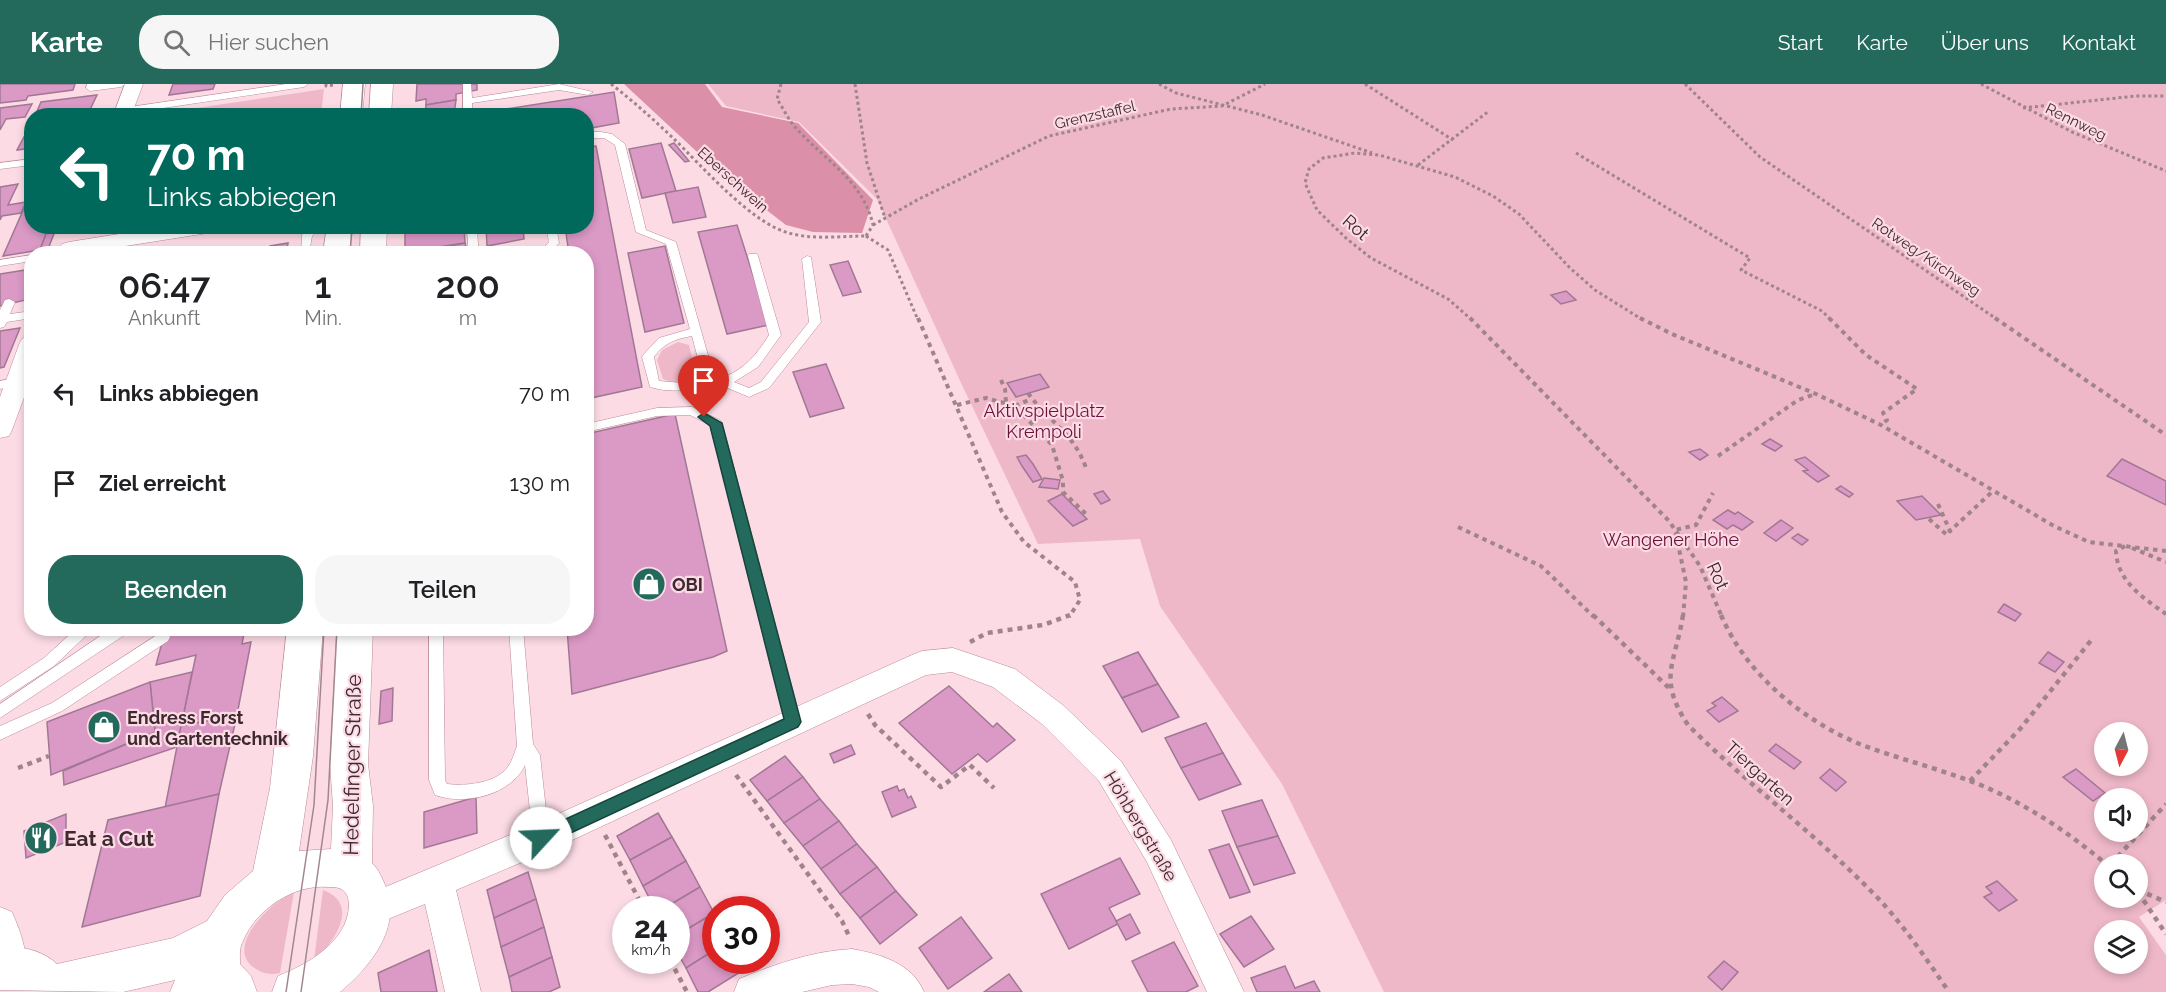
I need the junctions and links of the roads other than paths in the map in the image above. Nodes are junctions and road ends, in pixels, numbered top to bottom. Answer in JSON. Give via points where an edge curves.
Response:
{"nodes":[{"id":1,"x":91,"y":84,"type":"edge"},
{"id":2,"x":121,"y":84,"type":"edge"},
{"id":3,"x":134,"y":84,"type":"edge"},
{"id":4,"x":304,"y":84,"type":"edge"},
{"id":5,"x":354,"y":84,"type":"edge"},
{"id":6,"x":382,"y":84,"type":"edge"},
{"id":7,"x":467,"y":84,"type":"edge"},
{"id":8,"x":588,"y":92,"type":"dead end"},
{"id":9,"x":467,"y":101,"type":"junction"},
{"id":10,"x":124,"y":108,"type":"edge"},
{"id":11,"x":153,"y":108,"type":"edge"},
{"id":12,"x":352,"y":108,"type":"edge"},
{"id":13,"x":380,"y":108,"type":"edge"},
{"id":14,"x":467,"y":108,"type":"edge"},
{"id":15,"x":594,"y":135,"type":"edge"},
{"id":16,"x":24,"y":157,"type":"edge"},
{"id":17,"x":0,"y":161,"type":"edge"},
{"id":18,"x":24,"y":163,"type":"edge"},
{"id":19,"x":0,"y":166,"type":"edge"},
{"id":20,"x":168,"y":234,"type":"edge"},
{"id":21,"x":99,"y":246,"type":"edge"},
{"id":22,"x":753,"y":256,"type":"dead end"},
{"id":23,"x":807,"y":259,"type":"dead end"},
{"id":24,"x":0,"y":262,"type":"edge"},
{"id":25,"x":24,"y":263,"type":"edge"},
{"id":26,"x":24,"y":264,"type":"edge"},
{"id":27,"x":0,"y":269,"type":"edge"},
{"id":28,"x":9,"y":302,"type":"dead end"},
{"id":29,"x":24,"y":316,"type":"edge"},
{"id":30,"x":1,"y":321,"type":"edge"},
{"id":31,"x":696,"y":332,"type":"junction"},
{"id":32,"x":24,"y":356,"type":"edge"},
{"id":33,"x":708,"y":375,"type":"junction"},
{"id":34,"x":723,"y":382,"type":"junction"},
{"id":35,"x":8,"y":384,"type":"edge"},
{"id":36,"x":594,"y":426,"type":"edge"},
{"id":37,"x":0,"y":430,"type":"edge"},
{"id":38,"x":78,"y":636,"type":"edge"},
{"id":39,"x":112,"y":636,"type":"edge"},
{"id":40,"x":304,"y":636,"type":"edge"},
{"id":41,"x":355,"y":636,"type":"edge"},
{"id":42,"x":436,"y":636,"type":"edge"},
{"id":43,"x":517,"y":636,"type":"edge"},
{"id":44,"x":163,"y":637,"type":"dead end"},
{"id":45,"x":0,"y":695,"type":"edge"},
{"id":46,"x":0,"y":712,"type":"edge"},
{"id":47,"x":793,"y":722,"type":"junction"},
{"id":48,"x":0,"y":734,"type":"edge"},
{"id":49,"x":525,"y":746,"type":"junction"},
{"id":50,"x":541,"y":838,"type":"junction"},
{"id":51,"x":351,"y":871,"type":"junction"},
{"id":52,"x":271,"y":882,"type":"junction"},
{"id":53,"x":437,"y":883,"type":"junction"},
{"id":54,"x":370,"y":910,"type":"junction"},
{"id":55,"x":0,"y":924,"type":"edge"},
{"id":56,"x":222,"y":936,"type":"junction"},
{"id":57,"x":5,"y":968,"type":"edge"},
{"id":58,"x":334,"y":981,"type":"edge"},
{"id":59,"x":218,"y":988,"type":"edge"},
{"id":60,"x":46,"y":990,"type":"edge"},
{"id":61,"x":294,"y":992,"type":"edge"},
{"id":62,"x":463,"y":992,"type":"edge"},
{"id":63,"x":752,"y":992,"type":"edge"},
{"id":64,"x":906,"y":992,"type":"edge"},
{"id":65,"x":1226,"y":992,"type":"edge"}],
"edges":[{"from":1,"to":2,"type":"lane","via":[[90,88]]},
{"from":3,"to":10,"type":"street"},
{"from":4,"to":11,"type":"lane"},
{"from":5,"to":12,"type":"street"},
{"from":6,"to":13,"type":"street"},
{"from":7,"to":9,"type":"lane"},
{"from":8,"to":9,"type":"lane","via":[[559,87]]},
{"from":9,"to":14,"type":"lane"},
{"from":15,"to":31,"type":"lane","via":[[606,134],[620,144],[641,232],[671,242]]},
{"from":16,"to":17,"type":"lane"},
{"from":18,"to":19,"type":"lane"},
{"from":20,"to":21,"type":"street"},
{"from":22,"to":34,"type":"lane","via":[[775,335],[753,366],[741,376]]},
{"from":23,"to":34,"type":"lane","via":[[815,322],[757,391],[748,393]]},
{"from":24,"to":25,"type":"lane"},
{"from":26,"to":27,"type":"lane"},
{"from":28,"to":30,"type":"lane"},
{"from":29,"to":30,"type":"lane"},
{"from":31,"to":33,"type":"lane"},
{"from":31,"to":33,"type":"lane","via":[[667,338],[656,345],[648,357],[654,384],[671,390],[698,383]]},
{"from":32,"to":35,"type":"street"},
{"from":33,"to":34,"type":"lane"},
{"from":35,"to":37,"type":"street"},
{"from":36,"to":47,"type":"lane","via":[[657,412],[692,411],[716,423]]},
{"from":38,"to":45,"type":"lane","via":[[49,662]]},
{"from":39,"to":46,"type":"lane"},
{"from":40,"to":52,"type":"street","via":[[296,738],[280,849]]},
{"from":41,"to":51,"type":"street","name":"Hedelfinger Straße","via":[[349,764],[353,806]]},
{"from":42,"to":49,"type":"lane","via":[[437,780],[441,790],[467,792],[499,783],[515,770]]},
{"from":43,"to":49,"type":"lane"},
{"from":44,"to":48,"type":"lane","via":[[57,706]]},
{"from":47,"to":50,"type":"street"},
{"from":47,"to":65,"type":"street","name":"Höhbergstraße","via":[[922,663],[953,660],[1004,678],[1053,715],[1110,771],[1159,851]]},
{"from":49,"to":50,"type":"lane","via":[[532,755]]},
{"from":50,"to":53,"type":"street"},
{"from":51,"to":52,"type":"street","via":[[320,866]]},
{"from":51,"to":54,"type":"street","name":"Hedelfinger Straße","via":[[364,882]]},
{"from":52,"to":56,"type":"street","via":[[247,900]]},
{"from":53,"to":54,"type":"street"},
{"from":53,"to":62,"type":"street"},
{"from":54,"to":58,"type":"street","via":[[364,931]]},
{"from":55,"to":57,"type":"street"},
{"from":56,"to":59,"type":"street"},
{"from":56,"to":60,"type":"street","via":[[178,958]]},
{"from":57,"to":60,"type":"street","via":[[27,968],[39,976]]},
{"from":58,"to":61,"type":"street"},
{"from":63,"to":64,"type":"street","via":[[815,969],[863,966]]}]}
